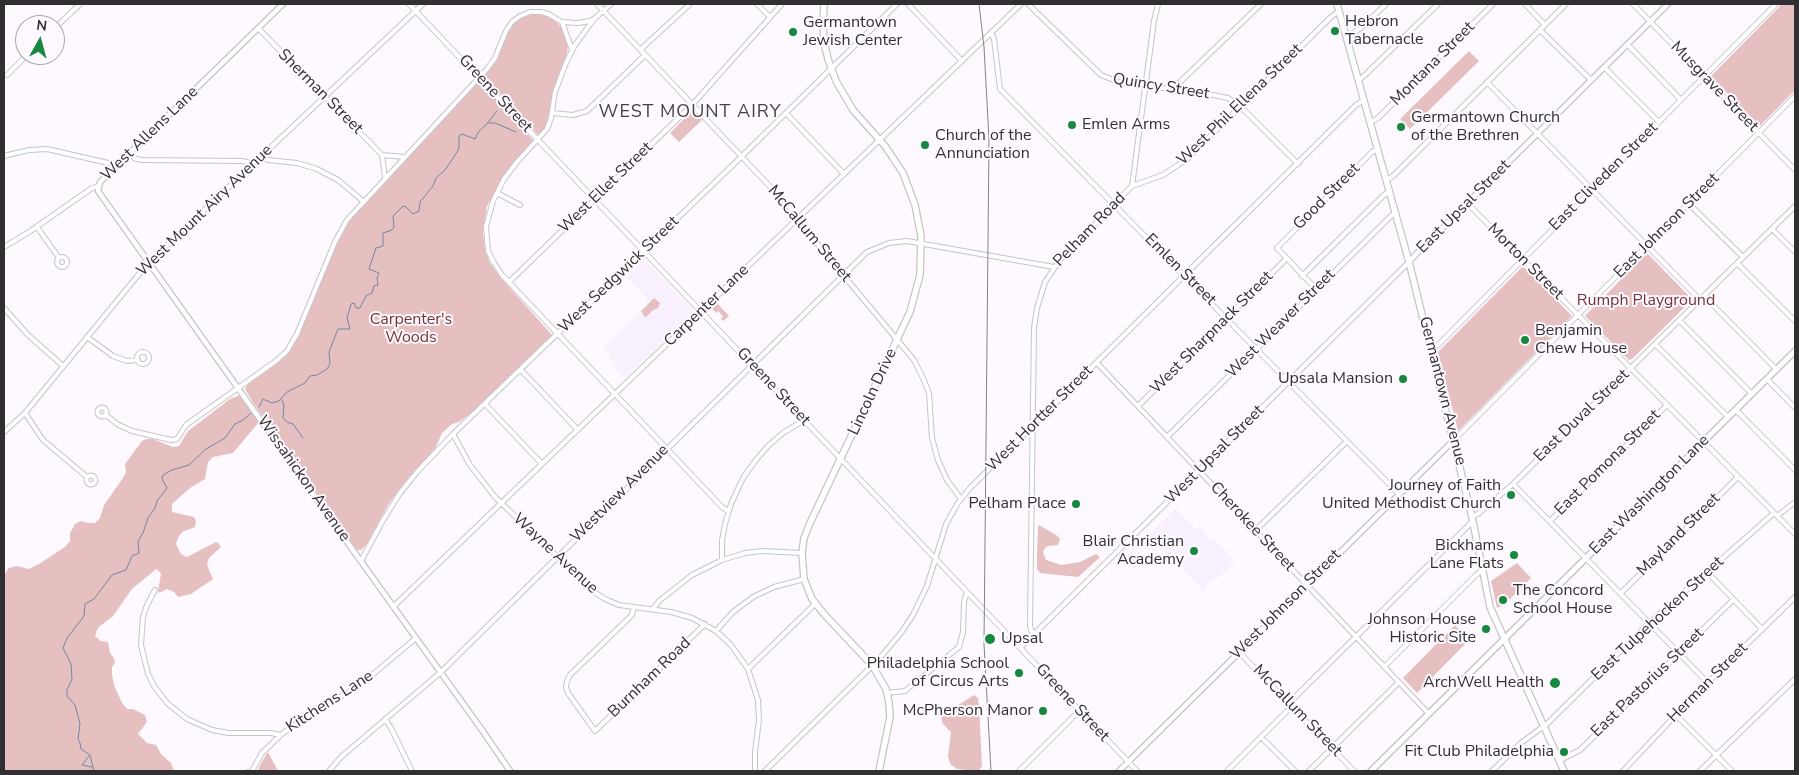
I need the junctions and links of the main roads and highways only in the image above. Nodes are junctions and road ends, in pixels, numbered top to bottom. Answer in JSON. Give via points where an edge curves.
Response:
{"nodes":[{"id":1,"x":824,"y":4,"type":"edge"},
{"id":2,"x":1337,"y":4,"type":"edge"},
{"id":3,"x":1795,"y":351,"type":"edge"},
{"id":4,"x":1504,"y":639,"type":"junction"},
{"id":5,"x":879,"y":771,"type":"edge"},
{"id":6,"x":1372,"y":771,"type":"edge"},
{"id":7,"x":1564,"y":771,"type":"edge"}],
"edges":[{"from":1,"to":5,"type":"main road","name":"Lincoln Drive","via":[[823,33],[831,68],[848,102],[896,162],[910,189],[922,243],[916,295],[807,531],[802,552],[804,579],[815,604],[872,665],[887,693],[889,723]]},
{"from":2,"to":4,"type":"main road","name":"Germantown Avenue","via":[[1409,262],[1473,519],[1490,607]]},
{"from":3,"to":4,"type":"main road","name":"East Washington Lane"},
{"from":4,"to":6,"type":"main road","name":"East Washington Lane"},
{"from":4,"to":7,"type":"main road","name":"Germantown Avenue"}]}
